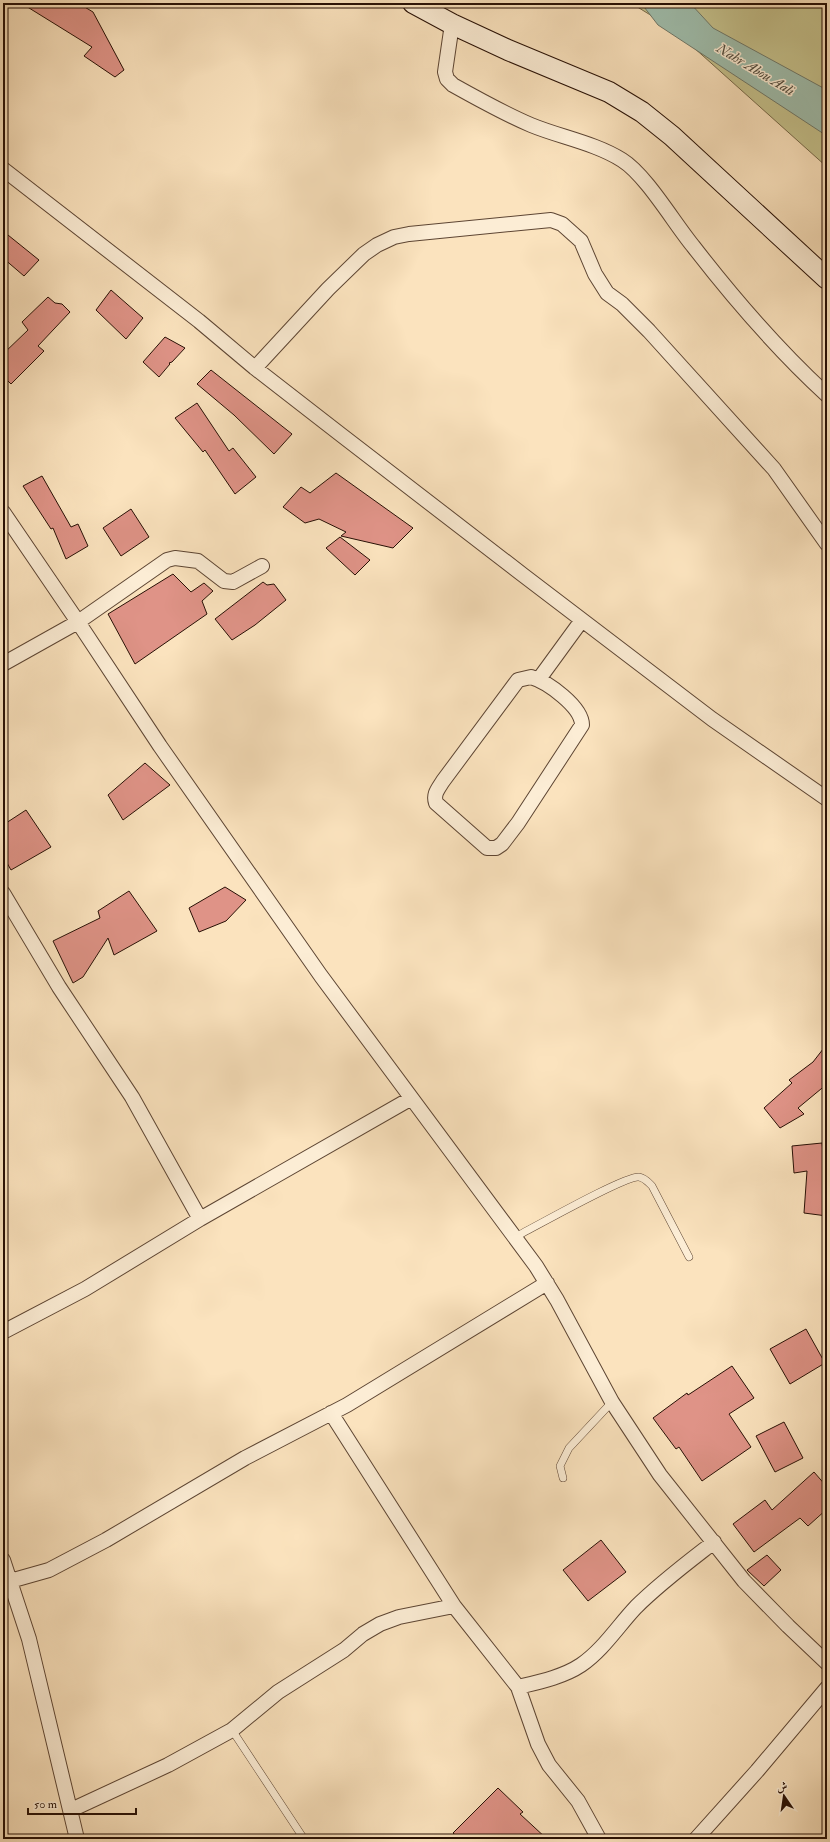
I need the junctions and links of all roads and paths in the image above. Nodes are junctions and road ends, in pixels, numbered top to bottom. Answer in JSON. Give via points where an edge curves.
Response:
{"nodes":[{"id":1,"x":412,"y":3,"type":"edge"},
{"id":2,"x":452,"y":24,"type":"junction"},
{"id":3,"x":3,"y":168,"type":"edge"},
{"id":4,"x":827,"y":279,"type":"edge"},
{"id":5,"x":255,"y":368,"type":"junction"},
{"id":6,"x":827,"y":395,"type":"edge"},
{"id":7,"x":3,"y":512,"type":"edge"},
{"id":8,"x":827,"y":544,"type":"edge"},
{"id":9,"x":262,"y":566,"type":"dead end"},
{"id":10,"x":582,"y":620,"type":"junction"},
{"id":11,"x":78,"y":622,"type":"junction"},
{"id":12,"x":3,"y":664,"type":"edge"},
{"id":13,"x":539,"y":679,"type":"junction"},
{"id":14,"x":827,"y":799,"type":"edge"},
{"id":15,"x":3,"y":893,"type":"edge"},
{"id":16,"x":410,"y":1099,"type":"junction"},
{"id":17,"x":200,"y":1219,"type":"junction"},
{"id":18,"x":515,"y":1237,"type":"junction"},
{"id":19,"x":689,"y":1257,"type":"dead end"},
{"id":20,"x":547,"y":1283,"type":"junction"},
{"id":21,"x":3,"y":1332,"type":"edge"},
{"id":22,"x":612,"y":1402,"type":"junction"},
{"id":23,"x":331,"y":1413,"type":"junction"},
{"id":24,"x":563,"y":1478,"type":"dead end"},
{"id":25,"x":714,"y":1542,"type":"junction"},
{"id":26,"x":3,"y":1560,"type":"edge"},
{"id":27,"x":7,"y":1582,"type":"edge"},
{"id":28,"x":454,"y":1606,"type":"junction"},
{"id":29,"x":827,"y":1663,"type":"edge"},
{"id":30,"x":518,"y":1687,"type":"junction"},
{"id":31,"x":827,"y":1688,"type":"edge"},
{"id":32,"x":232,"y":1730,"type":"junction"},
{"id":33,"x":71,"y":1810,"type":"junction"},
{"id":34,"x":77,"y":1839,"type":"edge"},
{"id":35,"x":304,"y":1839,"type":"edge"},
{"id":36,"x":599,"y":1839,"type":"edge"},
{"id":37,"x":696,"y":1839,"type":"edge"}],
"edges":[{"from":1,"to":2,"type":"street"},
{"from":2,"to":4,"type":"street","via":[[609,92],[642,112],[672,136]]},
{"from":2,"to":6,"type":"street","via":[[445,72],[453,85],[531,124],[622,160],[641,177],[736,300]]},
{"from":3,"to":5,"type":"street","via":[[199,320]]},
{"from":5,"to":8,"type":"street","via":[[328,289],[377,245],[394,237],[409,234],[551,220],[562,224],[581,241],[595,274],[607,293],[622,304],[648,331],[774,469]]},
{"from":5,"to":10,"type":"street"},
{"from":7,"to":11,"type":"street"},
{"from":9,"to":11,"type":"street","via":[[233,582],[224,581],[198,561],[175,558],[167,560]]},
{"from":10,"to":13,"type":"street"},
{"from":10,"to":14,"type":"street","via":[[712,719]]},
{"from":11,"to":12,"type":"street"},
{"from":11,"to":16,"type":"street","via":[[160,746]]},
{"from":13,"to":13,"type":"street","via":[[574,706],[582,725],[502,844],[496,848],[487,848],[436,803],[436,791],[518,680],[531,677]]},
{"from":15,"to":17,"type":"street","via":[[59,987],[132,1097]]},
{"from":16,"to":17,"type":"street"},
{"from":16,"to":18,"type":"street"},
{"from":17,"to":21,"type":"street","via":[[85,1289]]},
{"from":18,"to":19,"type":"lane","via":[[613,1186],[638,1177],[645,1179],[652,1186]]},
{"from":18,"to":20,"type":"street"},
{"from":20,"to":22,"type":"street"},
{"from":20,"to":23,"type":"street"},
{"from":22,"to":24,"type":"lane","via":[[569,1448],[560,1466]]},
{"from":22,"to":25,"type":"street","via":[[660,1476]]},
{"from":23,"to":27,"type":"street","via":[[245,1458],[94,1547],[49,1570]]},
{"from":23,"to":28,"type":"street"},
{"from":25,"to":29,"type":"street","via":[[744,1581]]},
{"from":25,"to":30,"type":"street","via":[[663,1582],[582,1664],[568,1672]]},
{"from":26,"to":27,"type":"street"},
{"from":27,"to":33,"type":"street","via":[[29,1639]]},
{"from":28,"to":30,"type":"street"},
{"from":28,"to":32,"type":"street","via":[[399,1617],[380,1624],[284,1688]]},
{"from":30,"to":36,"type":"street","via":[[538,1744],[549,1765],[578,1801]]},
{"from":31,"to":37,"type":"street"},
{"from":32,"to":33,"type":"street","via":[[168,1765]]},
{"from":32,"to":35,"type":"lane"},
{"from":33,"to":34,"type":"street"}]}
